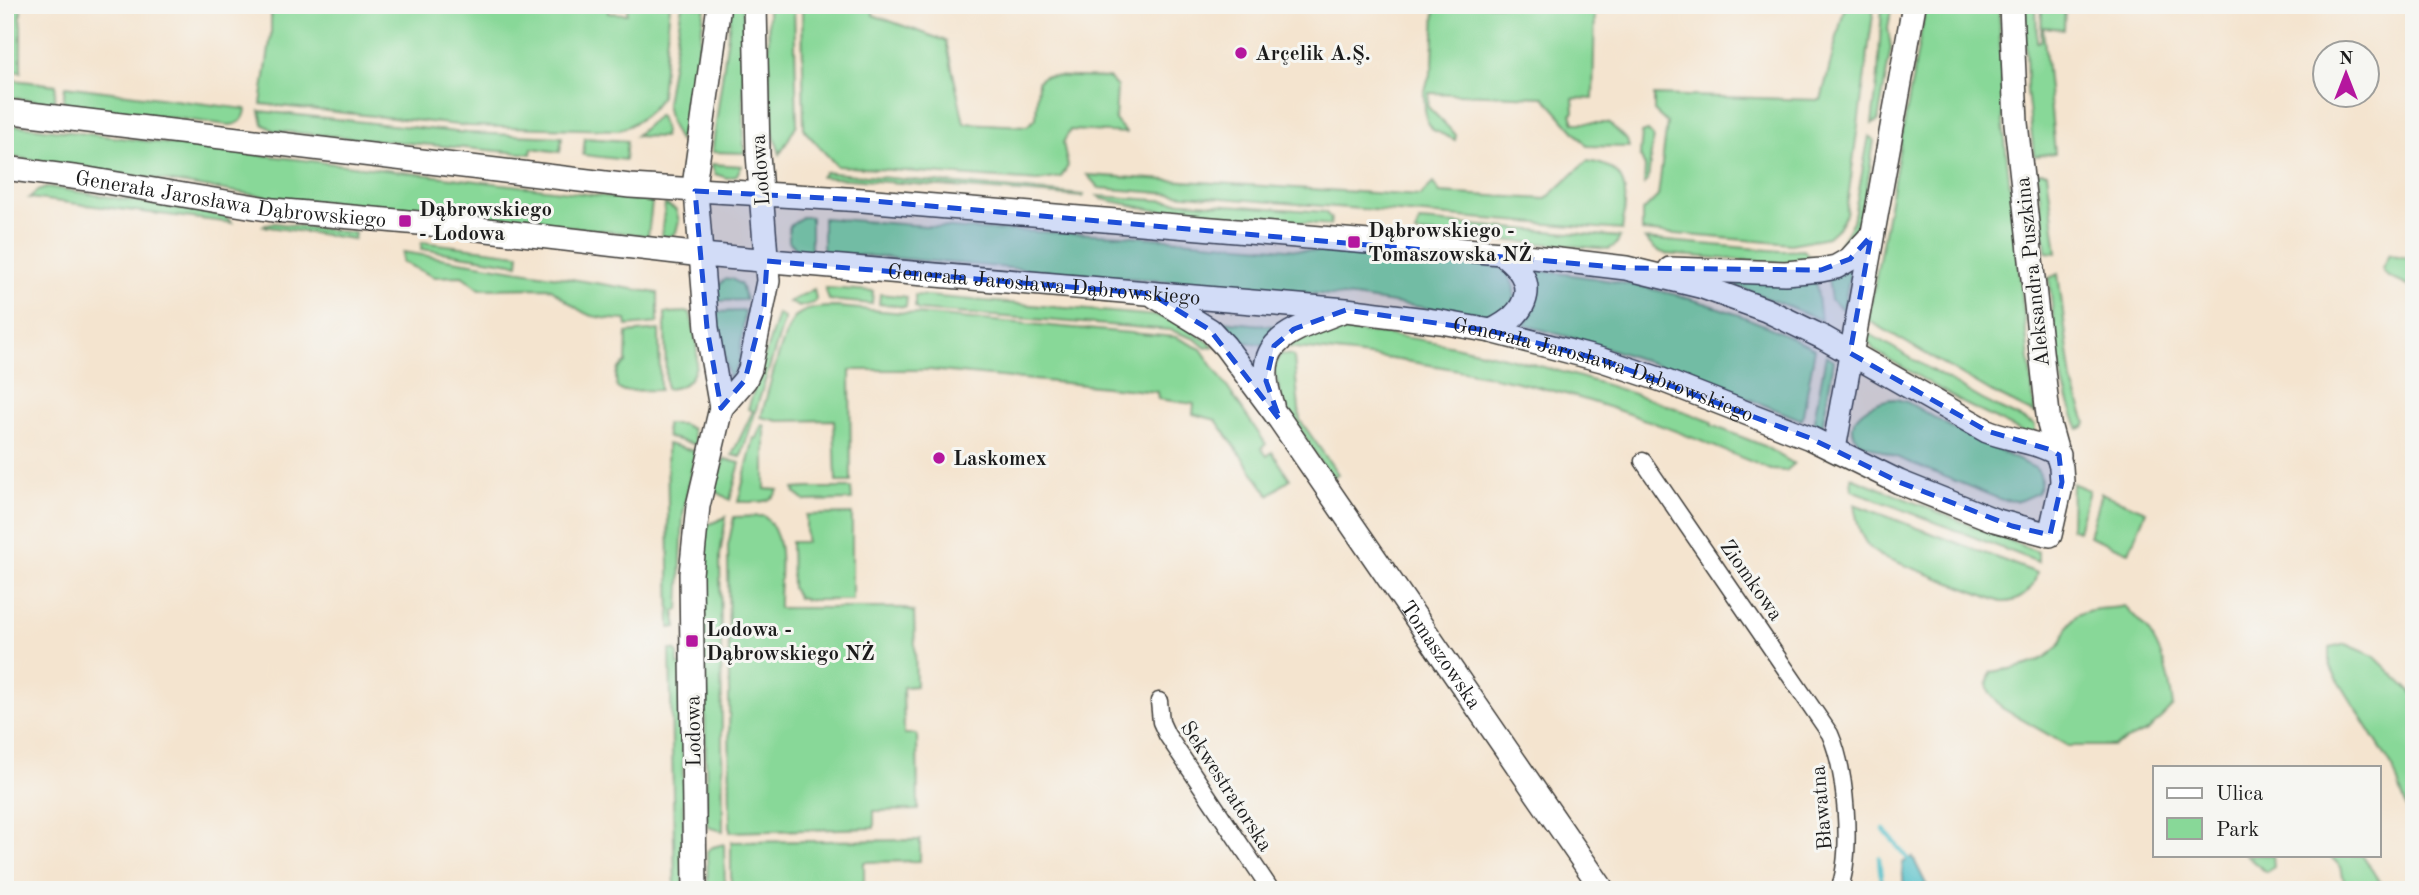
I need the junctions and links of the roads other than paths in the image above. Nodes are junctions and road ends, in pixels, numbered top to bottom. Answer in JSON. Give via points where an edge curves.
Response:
{"nodes":[{"id":1,"x":719,"y":5,"type":"edge"},
{"id":2,"x":755,"y":5,"type":"edge"},
{"id":3,"x":1914,"y":5,"type":"edge"},
{"id":4,"x":2011,"y":5,"type":"edge"},
{"id":5,"x":5,"y":111,"type":"edge"},
{"id":6,"x":5,"y":168,"type":"edge"},
{"id":7,"x":695,"y":191,"type":"junction"},
{"id":8,"x":761,"y":195,"type":"junction"},
{"id":9,"x":1871,"y":236,"type":"junction"},
{"id":10,"x":1501,"y":253,"type":"junction"},
{"id":11,"x":702,"y":254,"type":"junction"},
{"id":12,"x":766,"y":260,"type":"junction"},
{"id":13,"x":1626,"y":268,"type":"junction"},
{"id":14,"x":1150,"y":294,"type":"junction"},
{"id":15,"x":1346,"y":310,"type":"junction"},
{"id":16,"x":1491,"y":331,"type":"junction"},
{"id":17,"x":1850,"y":353,"type":"junction"},
{"id":18,"x":722,"y":408,"type":"junction"},
{"id":19,"x":1280,"y":420,"type":"junction"},
{"id":20,"x":1834,"y":449,"type":"junction"},
{"id":21,"x":2059,"y":455,"type":"junction"},
{"id":22,"x":1643,"y":461,"type":"dead end"},
{"id":23,"x":2050,"y":535,"type":"joint"},
{"id":24,"x":1158,"y":701,"type":"dead end"},
{"id":25,"x":1825,"y":723,"type":"joint"},
{"id":26,"x":695,"y":890,"type":"edge"},
{"id":27,"x":1271,"y":890,"type":"edge"},
{"id":28,"x":1603,"y":890,"type":"edge"},
{"id":29,"x":1839,"y":890,"type":"edge"}],
"edges":[{"from":1,"to":7,"type":"main road","name":"Lodowa"},
{"from":2,"to":8,"type":"main road","name":"Lodowa"},
{"from":3,"to":9,"type":"main road"},
{"from":4,"to":21,"type":"main road","name":"Aleksandra Puszkina","via":[[2019,153],[2049,424]]},
{"from":5,"to":7,"type":"main road"},
{"from":6,"to":11,"type":"main road","name":"Generała Jarosława Dąbrowskiego","via":[[273,210]]},
{"from":7,"to":8,"type":"main road"},
{"from":7,"to":11,"type":"main road","name":"Lodowa"},
{"from":8,"to":10,"type":"main road"},
{"from":8,"to":12,"type":"main road","name":"Lodowa"},
{"from":9,"to":13,"type":"main road","via":[[1850,259],[1821,270]]},
{"from":9,"to":17,"type":"main road"},
{"from":10,"to":13,"type":"main road"},
{"from":10,"to":16,"type":"main road","via":[[1518,268],[1525,300],[1517,316]]},
{"from":11,"to":12,"type":"main road","name":"Generała Jarosława Dąbrowskiego"},
{"from":11,"to":18,"type":"main road","name":"Lodowa","via":[[707,328]]},
{"from":12,"to":14,"type":"main road","name":"Generała Jarosława Dąbrowskiego"},
{"from":12,"to":18,"type":"main road","name":"Lodowa","via":[[767,293],[750,369]]},
{"from":13,"to":17,"type":"main road","via":[[1732,297],[1791,321]]},
{"from":14,"to":15,"type":"main road","name":"Generała Jarosława Dąbrowskiego"},
{"from":14,"to":19,"type":"main road","name":"Tomaszowska","via":[[1210,330]]},
{"from":15,"to":16,"type":"main road","name":"Generała Jarosława Dąbrowskiego"},
{"from":15,"to":19,"type":"main road","name":"Tomaszowska","via":[[1294,329],[1274,346],[1266,381]]},
{"from":16,"to":20,"type":"main road","name":"Generała Jarosława Dąbrowskiego","via":[[1662,380]]},
{"from":17,"to":20,"type":"main road"},
{"from":17,"to":21,"type":"main road","via":[[1987,431]]},
{"from":18,"to":26,"type":"main road","name":"Lodowa","via":[[698,506],[691,574]]},
{"from":19,"to":28,"type":"main road","name":"Tomaszowska"},
{"from":20,"to":23,"type":"main road","name":"Generała Jarosława Dąbrowskiego","via":[[1899,482],[1994,520]]},
{"from":21,"to":23,"type":"main road","name":"Aleksandra Puszkina","via":[[2062,482]]},
{"from":22,"to":25,"type":"street","name":"Ziomkowa"},
{"from":24,"to":27,"type":"street","name":"Sekwestratorska","via":[[1167,736]]},
{"from":25,"to":29,"type":"street","name":"Bławatna","via":[[1838,753],[1846,822],[1846,863]]}]}
